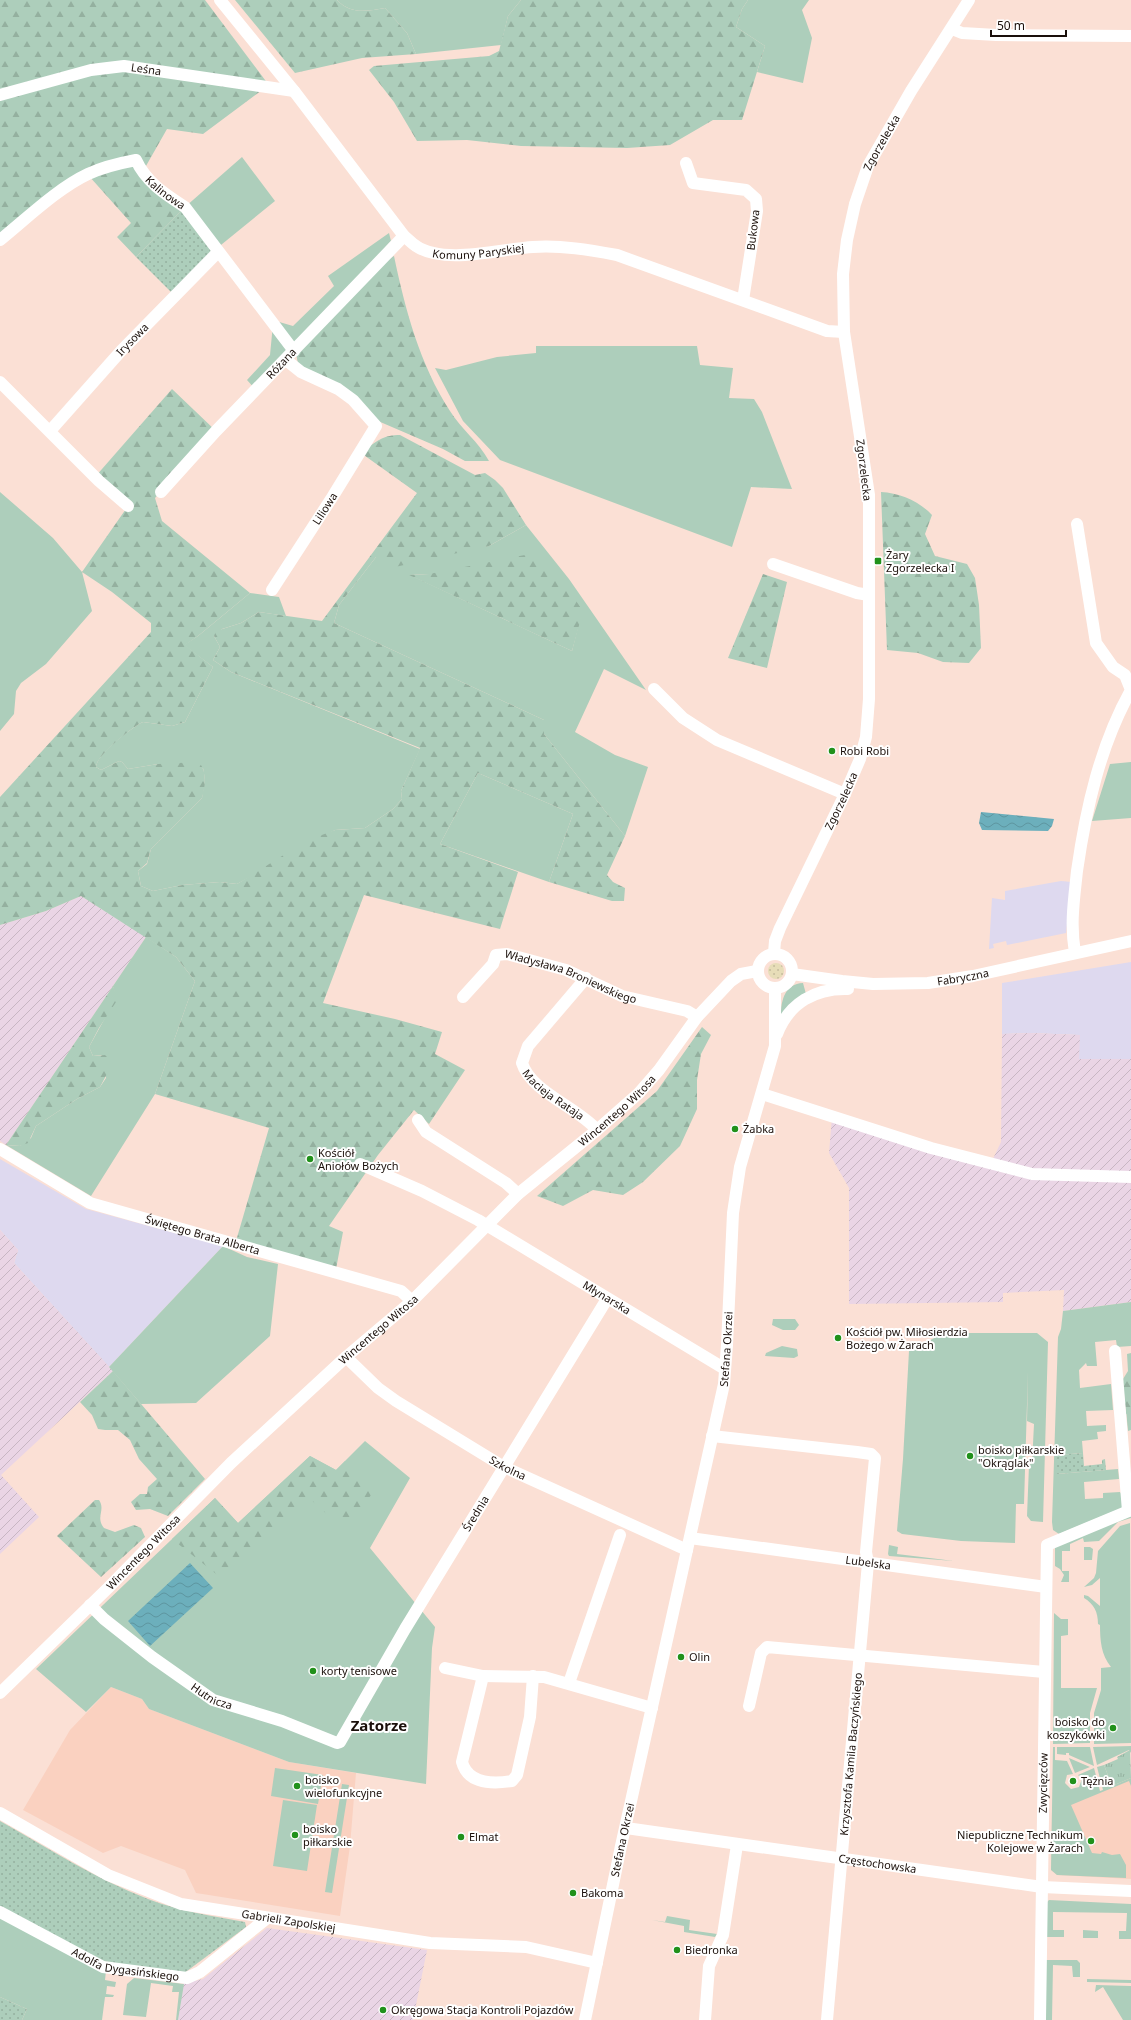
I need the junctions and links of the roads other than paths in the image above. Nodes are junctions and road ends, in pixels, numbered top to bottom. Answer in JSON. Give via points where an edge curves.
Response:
{"nodes":[{"id":1,"x":220,"y":0,"type":"edge"},
{"id":2,"x":969,"y":0,"type":"edge"},
{"id":3,"x":952,"y":29,"type":"junction"},
{"id":4,"x":1131,"y":36,"type":"edge"},
{"id":5,"x":294,"y":91,"type":"junction"},
{"id":6,"x":0,"y":95,"type":"edge"},
{"id":7,"x":686,"y":163,"type":"dead end"},
{"id":8,"x":404,"y":236,"type":"junction"},
{"id":9,"x":0,"y":240,"type":"edge"},
{"id":10,"x":218,"y":252,"type":"junction"},
{"id":11,"x":743,"y":300,"type":"junction"},
{"id":12,"x":844,"y":332,"type":"junction"},
{"id":13,"x":290,"y":355,"type":"junction"},
{"id":14,"x":0,"y":382,"type":"edge"},
{"id":15,"x":376,"y":426,"type":"joint"},
{"id":16,"x":50,"y":431,"type":"junction"},
{"id":17,"x":161,"y":492,"type":"dead end"},
{"id":18,"x":128,"y":506,"type":"dead end"},
{"id":19,"x":1077,"y":524,"type":"dead end"},
{"id":20,"x":773,"y":564,"type":"dead end"},
{"id":21,"x":272,"y":590,"type":"dead end"},
{"id":22,"x":869,"y":594,"type":"junction"},
{"id":23,"x":654,"y":689,"type":"dead end"},
{"id":24,"x":845,"y":794,"type":"junction"},
{"id":25,"x":1131,"y":941,"type":"edge"},
{"id":26,"x":774,"y":953,"type":"junction"},
{"id":27,"x":1075,"y":953,"type":"junction"},
{"id":28,"x":757,"y":971,"type":"junction"},
{"id":29,"x":792,"y":974,"type":"junction"},
{"id":30,"x":586,"y":978,"type":"junction"},
{"id":31,"x":877,"y":984,"type":"junction"},
{"id":32,"x":775,"y":988,"type":"junction"},
{"id":33,"x":463,"y":997,"type":"dead end"},
{"id":34,"x":697,"y":1017,"type":"junction"},
{"id":35,"x":776,"y":1037,"type":"junction"},
{"id":36,"x":762,"y":1094,"type":"junction"},
{"id":37,"x":418,"y":1120,"type":"dead end"},
{"id":38,"x":597,"y":1130,"type":"junction"},
{"id":39,"x":0,"y":1149,"type":"edge"},
{"id":40,"x":360,"y":1164,"type":"dead end"},
{"id":41,"x":1131,"y":1177,"type":"edge"},
{"id":42,"x":518,"y":1194,"type":"junction"},
{"id":43,"x":488,"y":1225,"type":"junction"},
{"id":44,"x":607,"y":1299,"type":"junction"},
{"id":45,"x":412,"y":1301,"type":"junction"},
{"id":46,"x":1115,"y":1352,"type":"dead end"},
{"id":47,"x":346,"y":1357,"type":"junction"},
{"id":48,"x":725,"y":1369,"type":"junction"},
{"id":49,"x":712,"y":1436,"type":"junction"},
{"id":50,"x":504,"y":1467,"type":"junction"},
{"id":51,"x":1130,"y":1510,"type":"edge"},
{"id":52,"x":620,"y":1535,"type":"dead end"},
{"id":53,"x":688,"y":1544,"type":"junction"},
{"id":54,"x":868,"y":1563,"type":"junction"},
{"id":55,"x":1046,"y":1587,"type":"junction"},
{"id":56,"x":90,"y":1605,"type":"junction"},
{"id":57,"x":860,"y":1655,"type":"junction"},
{"id":58,"x":445,"y":1668,"type":"dead end"},
{"id":59,"x":1044,"y":1672,"type":"junction"},
{"id":60,"x":483,"y":1676,"type":"junction"},
{"id":61,"x":533,"y":1676,"type":"junction"},
{"id":62,"x":569,"y":1683,"type":"junction"},
{"id":63,"x":0,"y":1693,"type":"edge"},
{"id":64,"x":748,"y":1706,"type":"dead end"},
{"id":65,"x":652,"y":1708,"type":"junction"},
{"id":66,"x":349,"y":1730,"type":"joint"},
{"id":67,"x":0,"y":1813,"type":"edge"},
{"id":68,"x":626,"y":1828,"type":"junction"},
{"id":69,"x":737,"y":1845,"type":"junction"},
{"id":70,"x":841,"y":1859,"type":"junction"},
{"id":71,"x":1042,"y":1887,"type":"junction"},
{"id":72,"x":1131,"y":1891,"type":"edge"},
{"id":73,"x":0,"y":1912,"type":"edge"},
{"id":74,"x":266,"y":1919,"type":"junction"},
{"id":75,"x":597,"y":1963,"type":"junction"},
{"id":76,"x":585,"y":2020,"type":"edge"},
{"id":77,"x":705,"y":2020,"type":"edge"},
{"id":78,"x":827,"y":2020,"type":"edge"},
{"id":79,"x":1040,"y":2020,"type":"edge"}],
"edges":[{"from":1,"to":5,"type":"street","name":"Komuny Paryskiej"},
{"from":2,"to":3,"type":"street","name":"Zgorzelecka"},
{"from":3,"to":4,"type":"street","via":[[962,33],[996,35]]},
{"from":3,"to":12,"type":"street","name":"Zgorzelecka","via":[[910,91],[868,166],[847,240],[843,274]]},
{"from":5,"to":6,"type":"street","name":"Leśna","via":[[124,66],[91,70]]},
{"from":5,"to":8,"type":"street","name":"Komuny Paryskiej"},
{"from":7,"to":11,"type":"street","name":"Bukowa","via":[[692,183],[746,190],[756,199],[757,211]]},
{"from":8,"to":11,"type":"street","name":"Komuny Paryskiej","via":[[416,246],[446,254],[469,255],[533,247],[586,249],[617,255]]},
{"from":8,"to":13,"type":"street","name":"Różana"},
{"from":9,"to":10,"type":"street","name":"Kalinowa","via":[[52,197],[88,174],[136,160],[142,173],[185,207]]},
{"from":10,"to":13,"type":"street","name":"Kalinowa"},
{"from":10,"to":16,"type":"street","name":"Irysowa","via":[[121,351]]},
{"from":11,"to":12,"type":"street","name":"Komuny Paryskiej","via":[[827,331]]},
{"from":12,"to":22,"type":"street","name":"Zgorzelecka","via":[[869,495]]},
{"from":13,"to":15,"type":"street","name":"Kalinowa","via":[[301,372],[338,389],[354,400]]},
{"from":13,"to":17,"type":"street","name":"Różana"},
{"from":14,"to":16,"type":"street"},
{"from":15,"to":21,"type":"street","name":"Liliowa"},
{"from":16,"to":18,"type":"street","via":[[99,481]]},
{"from":19,"to":27,"type":"street","via":[[1096,643],[1113,667],[1125,675],[1131,690],[1120,710],[1090,795],[1073,908],[1071,931]]},
{"from":20,"to":22,"type":"street"},
{"from":22,"to":24,"type":"street","name":"Zgorzelecka","via":[[869,699],[866,737]]},
{"from":23,"to":24,"type":"street","via":[[683,718],[717,740]]},
{"from":24,"to":26,"type":"street","name":"Zgorzelecka","via":[[791,902],[775,941]]},
{"from":25,"to":27,"type":"street","name":"Fabryczna"},
{"from":26,"to":28,"type":"street","via":[[764,956]]},
{"from":26,"to":29,"type":"street","via":[[788,959]]},
{"from":27,"to":31,"type":"street","name":"Fabryczna","via":[[965,978],[928,983]]},
{"from":28,"to":32,"type":"street","via":[[765,985]]},
{"from":28,"to":34,"type":"street","name":"Wincentego Witosa","via":[[741,974],[731,980]]},
{"from":29,"to":31,"type":"street","name":"Fabryczna"},
{"from":29,"to":32,"type":"street","via":[[786,984]]},
{"from":30,"to":33,"type":"street","name":"Władysława Broniewskiego","via":[[507,954],[496,955],[493,964]]},
{"from":30,"to":34,"type":"street","name":"Władysława Broniewskiego","via":[[622,996],[687,1011]]},
{"from":30,"to":38,"type":"street","name":"Macieja Rataja","via":[[528,1046],[522,1063],[528,1076]]},
{"from":31,"to":35,"type":"street","via":[[861,989],[833,989],[811,995],[789,1013]]},
{"from":32,"to":35,"type":"street","name":"Stefana Okrzei"},
{"from":34,"to":38,"type":"street","name":"Wincentego Witosa","via":[[639,1093]]},
{"from":35,"to":36,"type":"street","name":"Stefana Okrzei"},
{"from":36,"to":41,"type":"street","via":[[930,1148],[1032,1174]]},
{"from":36,"to":48,"type":"street","name":"Stefana Okrzei","via":[[740,1167],[733,1212]]},
{"from":37,"to":42,"type":"street","via":[[426,1132],[506,1183]]},
{"from":38,"to":42,"type":"street","name":"Wincentego Witosa"},
{"from":39,"to":45,"type":"street","name":"Świętego Brata Alberta","via":[[90,1203],[401,1291]]},
{"from":40,"to":43,"type":"street","name":"Młynarska","via":[[422,1191]]},
{"from":42,"to":43,"type":"street","name":"Wincentego Witosa"},
{"from":43,"to":44,"type":"street","name":"Młynarska"},
{"from":43,"to":45,"type":"street","name":"Wincentego Witosa"},
{"from":44,"to":48,"type":"street","name":"Młynarska"},
{"from":44,"to":50,"type":"street","name":"Średnia"},
{"from":45,"to":47,"type":"street","name":"Wincentego Witosa"},
{"from":46,"to":51,"type":"street"},
{"from":47,"to":50,"type":"street","name":"Szkolna","via":[[378,1388],[396,1401]]},
{"from":47,"to":56,"type":"street","name":"Wincentego Witosa","via":[[231,1463]]},
{"from":48,"to":49,"type":"street","name":"Stefana Okrzei"},
{"from":49,"to":53,"type":"street","name":"Stefana Okrzei"},
{"from":49,"to":54,"type":"street","name":"Krzysztofa Kamila Baczyńskiego","via":[[871,1454],[875,1458],[866,1552]]},
{"from":50,"to":53,"type":"street","name":"Szkolna"},
{"from":50,"to":66,"type":"street","name":"Średnia","via":[[406,1629]]},
{"from":51,"to":55,"type":"street","name":"Zwycięzców","via":[[1047,1545]]},
{"from":52,"to":62,"type":"street"},
{"from":53,"to":54,"type":"street","name":"Lubelska"},
{"from":53,"to":65,"type":"street","name":"Stefana Okrzei"},
{"from":54,"to":55,"type":"street","name":"Lubelska"},
{"from":54,"to":57,"type":"street","name":"Krzysztofa Kamila Baczyńskiego"},
{"from":55,"to":59,"type":"street","name":"Zwycięzców"},
{"from":56,"to":63,"type":"street","name":"Wincentego Witosa"},
{"from":56,"to":66,"type":"street","name":"Hutnicza","via":[[152,1657],[217,1702],[282,1721],[337,1743]]},
{"from":57,"to":59,"type":"street"},
{"from":57,"to":64,"type":"street","via":[[767,1647],[761,1652]]},
{"from":57,"to":70,"type":"street","name":"Krzysztofa Kamila Baczyńskiego"},
{"from":58,"to":60,"type":"street"},
{"from":59,"to":71,"type":"street","name":"Zwycięzców"},
{"from":60,"to":61,"type":"street"},
{"from":60,"to":61,"type":"street","via":[[462,1762],[474,1780],[490,1782],[512,1781],[517,1775],[530,1717]]},
{"from":61,"to":62,"type":"street"},
{"from":62,"to":65,"type":"street"},
{"from":65,"to":68,"type":"street","name":"Stefana Okrzei"},
{"from":67,"to":74,"type":"street","name":"Gabrieli Zapolskiej","via":[[108,1875],[181,1904]]},
{"from":68,"to":69,"type":"street","name":"Częstochowska"},
{"from":68,"to":75,"type":"street","name":"Stefana Okrzei"},
{"from":69,"to":70,"type":"street","name":"Częstochowska"},
{"from":69,"to":77,"type":"street","via":[[723,1934],[709,1966]]},
{"from":70,"to":71,"type":"street","name":"Częstochowska"},
{"from":70,"to":78,"type":"street","name":"Krzysztofa Kamila Baczyńskiego"},
{"from":71,"to":72,"type":"street","name":"Częstochowska"},
{"from":71,"to":79,"type":"street","name":"Zwycięzców"},
{"from":73,"to":74,"type":"street","name":"Adolfa Dygasińskiego","via":[[103,1967],[187,1978],[200,1972]]},
{"from":74,"to":75,"type":"street","name":"Gabrieli Zapolskiej","via":[[430,1943],[526,1947]]},
{"from":75,"to":76,"type":"street","name":"Stefana Okrzei"}]}
